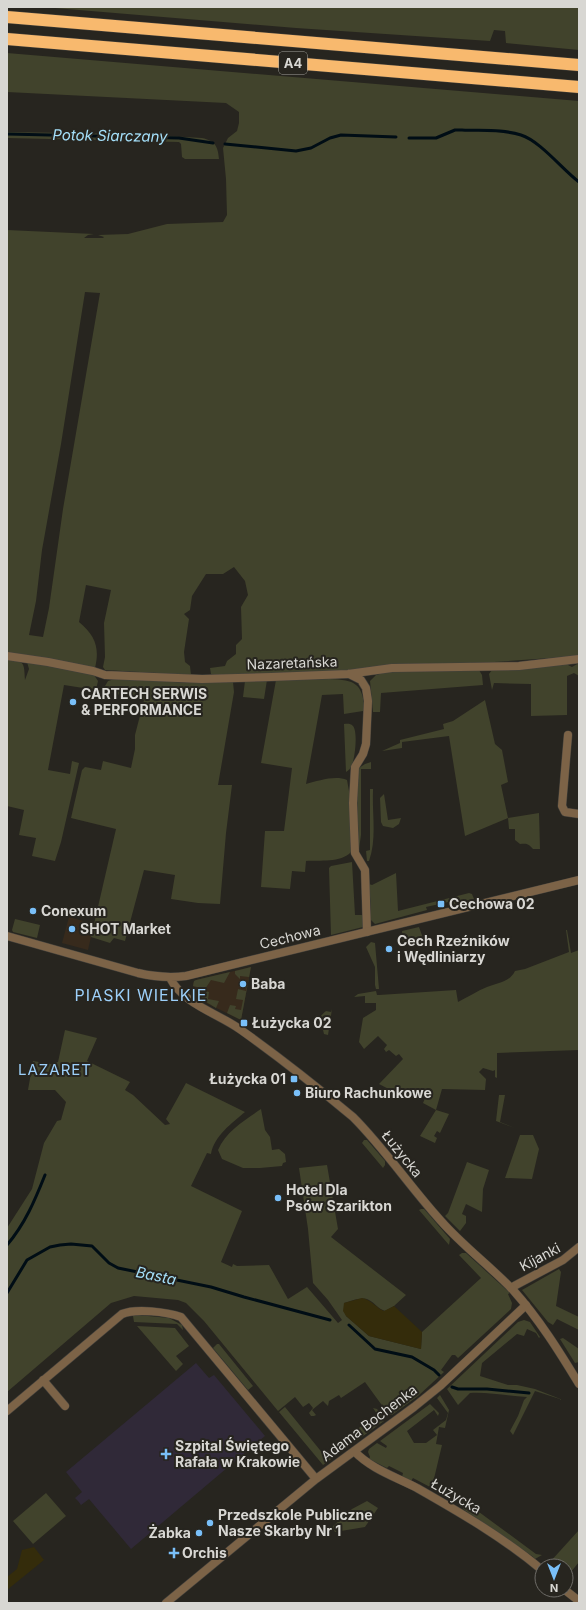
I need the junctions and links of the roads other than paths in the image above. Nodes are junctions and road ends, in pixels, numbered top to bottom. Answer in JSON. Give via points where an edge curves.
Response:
{"nodes":[{"id":1,"x":7,"y":17,"type":"edge"},
{"id":2,"x":7,"y":39,"type":"edge"},
{"id":3,"x":579,"y":65,"type":"edge"},
{"id":4,"x":579,"y":87,"type":"edge"},
{"id":5,"x":7,"y":656,"type":"edge"},
{"id":6,"x":579,"y":659,"type":"edge"},
{"id":7,"x":348,"y":674,"type":"junction"},
{"id":8,"x":568,"y":735,"type":"dead end"},
{"id":9,"x":579,"y":814,"type":"edge"},
{"id":10,"x":579,"y":880,"type":"edge"},
{"id":11,"x":367,"y":932,"type":"junction"},
{"id":12,"x":7,"y":936,"type":"edge"},
{"id":13,"x":170,"y":978,"type":"junction"},
{"id":14,"x":579,"y":1247,"type":"edge"},
{"id":15,"x":511,"y":1288,"type":"junction"},
{"id":16,"x":526,"y":1305,"type":"junction"},
{"id":17,"x":43,"y":1380,"type":"junction"},
{"id":18,"x":579,"y":1384,"type":"edge"},
{"id":19,"x":65,"y":1406,"type":"dead end"},
{"id":20,"x":7,"y":1411,"type":"edge"},
{"id":21,"x":354,"y":1451,"type":"junction"},
{"id":22,"x":316,"y":1479,"type":"junction"},
{"id":23,"x":534,"y":1564,"type":"edge"},
{"id":24,"x":166,"y":1603,"type":"edge"}],
"edges":[{"from":1,"to":3,"type":"highway","number":"A4"},
{"from":2,"to":4,"type":"highway","number":"A4"},
{"from":5,"to":7,"type":"street","name":"Nazaretańska","via":[[105,675],[202,679]]},
{"from":6,"to":7,"type":"street","name":"Nazaretańska","via":[[519,666],[392,668]]},
{"from":7,"to":11,"type":"street","via":[[361,680],[366,688],[368,701],[367,740],[363,754],[355,767],[353,803],[355,853],[364,870]]},
{"from":8,"to":9,"type":"street","via":[[562,806],[565,812]]},
{"from":10,"to":11,"type":"street","name":"Cechowa"},
{"from":11,"to":13,"type":"street","name":"Cechowa"},
{"from":12,"to":13,"type":"street","name":"Cechowa","via":[[154,977]]},
{"from":13,"to":15,"type":"street","name":"Łużycka","via":[[180,992],[191,1001],[240,1029],[353,1117],[440,1221]]},
{"from":14,"to":15,"type":"street","name":"Kijanki","via":[[563,1260]]},
{"from":15,"to":16,"type":"street","name":"Łużycka"},
{"from":16,"to":18,"type":"street","name":"Łużycka","via":[[545,1328]]},
{"from":16,"to":21,"type":"street","name":"Adama Bochenka","via":[[440,1386]]},
{"from":17,"to":19,"type":"street"},
{"from":17,"to":20,"type":"street"},
{"from":17,"to":22,"type":"street","via":[[122,1314],[134,1312],[172,1314],[181,1317]]},
{"from":21,"to":22,"type":"street","name":"Adama Bochenka"},
{"from":21,"to":23,"type":"street","name":"Łużycka","via":[[369,1463],[486,1528]]},
{"from":22,"to":24,"type":"street","name":"Adama Bochenka"}]}
